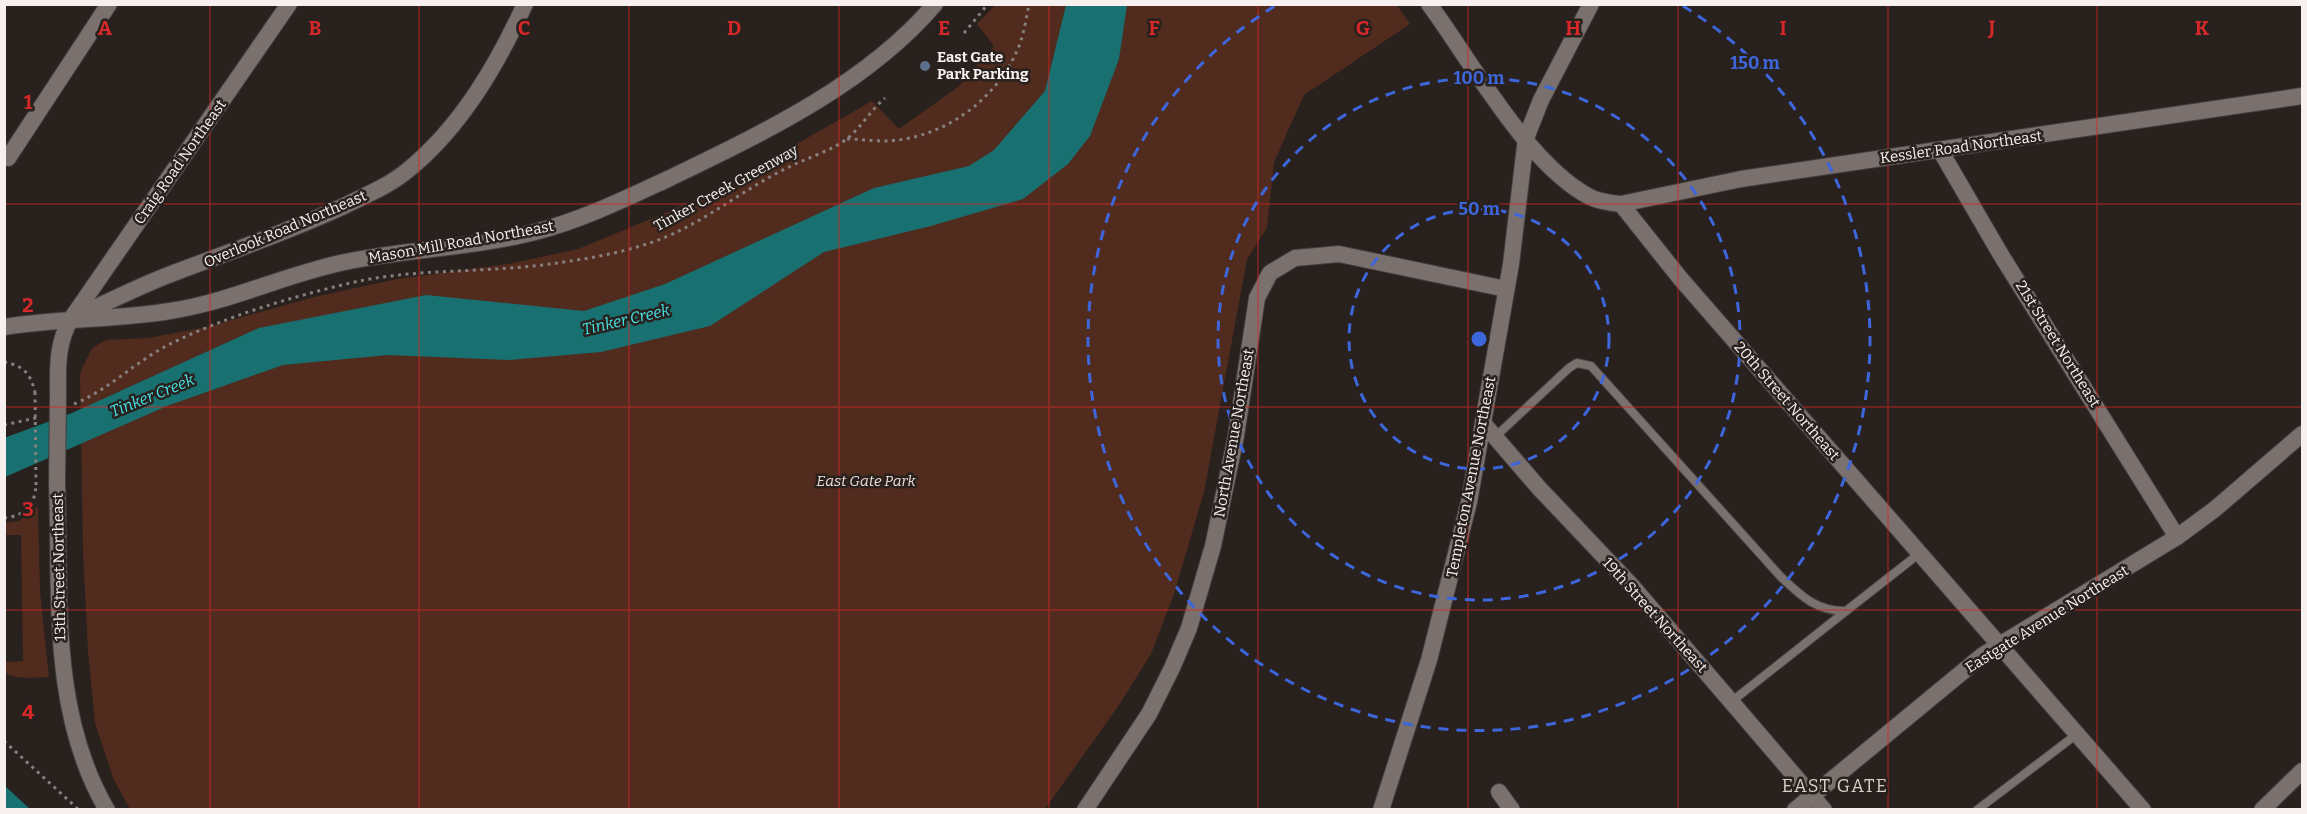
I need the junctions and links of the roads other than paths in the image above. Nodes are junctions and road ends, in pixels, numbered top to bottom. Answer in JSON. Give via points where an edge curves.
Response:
{"nodes":[{"id":1,"x":109,"y":4,"type":"edge"},
{"id":2,"x":289,"y":4,"type":"edge"},
{"id":3,"x":525,"y":4,"type":"edge"},
{"id":4,"x":935,"y":4,"type":"edge"},
{"id":5,"x":1429,"y":4,"type":"edge"},
{"id":6,"x":1591,"y":4,"type":"edge"},
{"id":7,"x":2302,"y":96,"type":"edge"},
{"id":8,"x":1526,"y":138,"type":"junction"},
{"id":9,"x":1940,"y":150,"type":"junction"},
{"id":10,"x":8,"y":158,"type":"dead end"},
{"id":11,"x":1621,"y":204,"type":"junction"},
{"id":12,"x":1506,"y":289,"type":"junction"},
{"id":13,"x":71,"y":320,"type":"junction"},
{"id":14,"x":4,"y":327,"type":"edge"},
{"id":15,"x":1483,"y":423,"type":"junction"},
{"id":16,"x":2302,"y":434,"type":"edge"},
{"id":17,"x":1495,"y":437,"type":"junction"},
{"id":18,"x":2177,"y":537,"type":"junction"},
{"id":19,"x":1920,"y":553,"type":"junction"},
{"id":20,"x":1846,"y":611,"type":"junction"},
{"id":21,"x":2000,"y":645,"type":"junction"},
{"id":22,"x":1731,"y":702,"type":"junction"},
{"id":23,"x":2077,"y":734,"type":"junction"},
{"id":24,"x":2302,"y":771,"type":"edge"},
{"id":25,"x":1499,"y":792,"type":"dead end"},
{"id":26,"x":1811,"y":795,"type":"junction"},
{"id":27,"x":108,"y":810,"type":"edge"},
{"id":28,"x":1085,"y":810,"type":"edge"},
{"id":29,"x":1381,"y":810,"type":"edge"},
{"id":30,"x":1512,"y":810,"type":"edge"},
{"id":31,"x":1795,"y":810,"type":"edge"},
{"id":32,"x":1824,"y":810,"type":"edge"},
{"id":33,"x":1977,"y":810,"type":"edge"},
{"id":34,"x":2143,"y":810,"type":"edge"},
{"id":35,"x":2262,"y":810,"type":"edge"}],
"edges":[{"from":1,"to":10,"type":"street"},
{"from":2,"to":13,"type":"street","name":"Craig Road Northeast"},
{"from":3,"to":13,"type":"street","name":"Overlook Road Northeast","via":[[486,79],[465,110],[429,151],[383,188],[257,244],[169,275]]},
{"from":4,"to":13,"type":"street","name":"Mason Mill Road Northeast","via":[[871,63],[787,117],[674,176],[563,224],[490,240],[346,262],[169,312]]},
{"from":5,"to":8,"type":"street"},
{"from":6,"to":8,"type":"street","name":"Templeton Avenue Northeast","via":[[1541,100]]},
{"from":7,"to":9,"type":"street","name":"Kessler Road Northeast"},
{"from":8,"to":11,"type":"street","via":[[1540,156],[1589,196]]},
{"from":8,"to":12,"type":"street","name":"Templeton Avenue Northeast"},
{"from":9,"to":11,"type":"street","name":"Kessler Road Northeast","via":[[1741,179]]},
{"from":9,"to":18,"type":"street","name":"21st Street Northeast"},
{"from":11,"to":19,"type":"street","name":"20th Street Northeast","via":[[1680,278]]},
{"from":12,"to":15,"type":"street","name":"Templeton Avenue Northeast"},
{"from":12,"to":28,"type":"street","name":"North Avenue Northeast","via":[[1338,254],[1295,258],[1270,273],[1257,298],[1236,436],[1213,546],[1189,628],[1149,714]]},
{"from":13,"to":14,"type":"street","name":"Mason Mill Road Northeast"},
{"from":13,"to":27,"type":"street","name":"13th Street Northeast","bridge":true,"via":[[62,335],[58,357],[62,402],[57,483],[65,687],[82,759]]},
{"from":15,"to":17,"type":"street","name":"19th Street Northeast"},
{"from":15,"to":29,"type":"street","name":"Templeton Avenue Northeast","via":[[1457,560]]},
{"from":16,"to":18,"type":"street","name":"Eastgate Avenue Northeast","via":[[2216,509]]},
{"from":17,"to":20,"type":"lane","via":[[1569,368],[1576,363],[1591,366],[1781,577],[1817,607]]},
{"from":17,"to":22,"type":"street","name":"19th Street Northeast","via":[[1632,586]]},
{"from":18,"to":21,"type":"street","name":"Eastgate Avenue Northeast"},
{"from":19,"to":20,"type":"lane"},
{"from":19,"to":21,"type":"street","name":"20th Street Northeast"},
{"from":20,"to":22,"type":"lane"},
{"from":21,"to":23,"type":"street","name":"20th Street Northeast"},
{"from":21,"to":26,"type":"street","name":"Eastgate Avenue Northeast","via":[[1948,681]]},
{"from":22,"to":26,"type":"street","name":"19th Street Northeast"},
{"from":23,"to":33,"type":"lane"},
{"from":23,"to":34,"type":"street","name":"20th Street Northeast"},
{"from":24,"to":35,"type":"street"},
{"from":25,"to":30,"type":"street"},
{"from":26,"to":31,"type":"street","name":"Eastgate Avenue Northeast"},
{"from":26,"to":32,"type":"street","name":"19th Street Northeast"}]}
